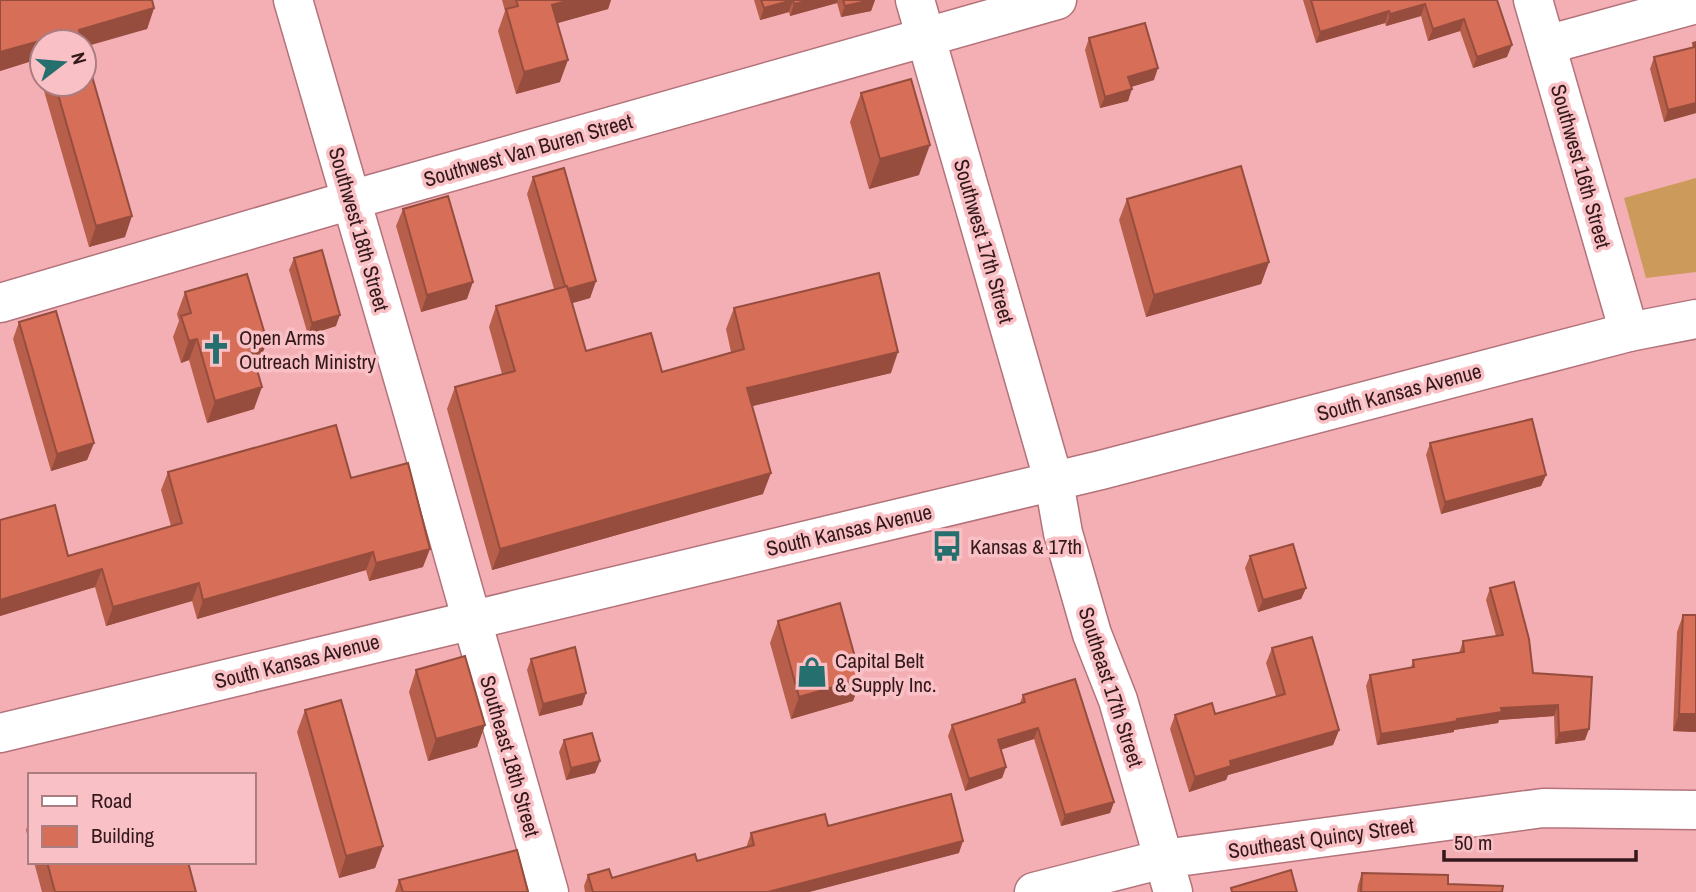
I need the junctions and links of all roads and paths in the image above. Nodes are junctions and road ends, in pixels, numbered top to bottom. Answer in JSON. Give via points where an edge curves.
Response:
{"nodes":[{"id":1,"x":293,"y":0,"type":"edge"},
{"id":2,"x":915,"y":0,"type":"edge"},
{"id":3,"x":1057,"y":0,"type":"edge"},
{"id":4,"x":1533,"y":0,"type":"edge"},
{"id":5,"x":1696,"y":4,"type":"edge"},
{"id":6,"x":925,"y":37,"type":"junction"},
{"id":7,"x":1546,"y":45,"type":"junction"},
{"id":8,"x":351,"y":200,"type":"junction"},
{"id":9,"x":0,"y":303,"type":"edge"},
{"id":10,"x":1696,"y":319,"type":"edge"},
{"id":11,"x":1629,"y":332,"type":"junction"},
{"id":12,"x":1054,"y":482,"type":"junction"},
{"id":13,"x":471,"y":619,"type":"junction"},
{"id":14,"x":0,"y":733,"type":"edge"},
{"id":15,"x":1696,"y":810,"type":"edge"},
{"id":16,"x":1168,"y":875,"type":"edge"},
{"id":17,"x":549,"y":892,"type":"edge"},
{"id":18,"x":1034,"y":892,"type":"edge"}],
"edges":[{"from":1,"to":8,"type":"street","name":"Southwest 18th Street"},
{"from":2,"to":6,"type":"street","name":"Southwest 17th Street"},
{"from":3,"to":6,"type":"street","name":"Southwest Van Buren Street"},
{"from":4,"to":7,"type":"street","name":"Southwest 16th Street"},
{"from":5,"to":7,"type":"street"},
{"from":6,"to":8,"type":"street","name":"Southwest Van Buren Street"},
{"from":6,"to":12,"type":"street","name":"Southwest 17th Street"},
{"from":7,"to":11,"type":"street","name":"Southwest 16th Street"},
{"from":8,"to":9,"type":"street","name":"Southwest Van Buren Street"},
{"from":8,"to":13,"type":"street","name":"Southwest 18th Street"},
{"from":10,"to":11,"type":"street","name":"South Kansas Avenue"},
{"from":11,"to":12,"type":"street","name":"South Kansas Avenue"},
{"from":12,"to":13,"type":"street","name":"South Kansas Avenue"},
{"from":12,"to":16,"type":"street","name":"Southeast 17th Street","via":[[1088,622],[1118,700]]},
{"from":13,"to":14,"type":"street","name":"South Kansas Avenue"},
{"from":13,"to":17,"type":"street","name":"Southeast 18th Street"},
{"from":15,"to":16,"type":"street","name":"Southeast Quincy Street","via":[[1543,808]]},
{"from":16,"to":18,"type":"street","name":"Southeast Quincy Street"}]}
